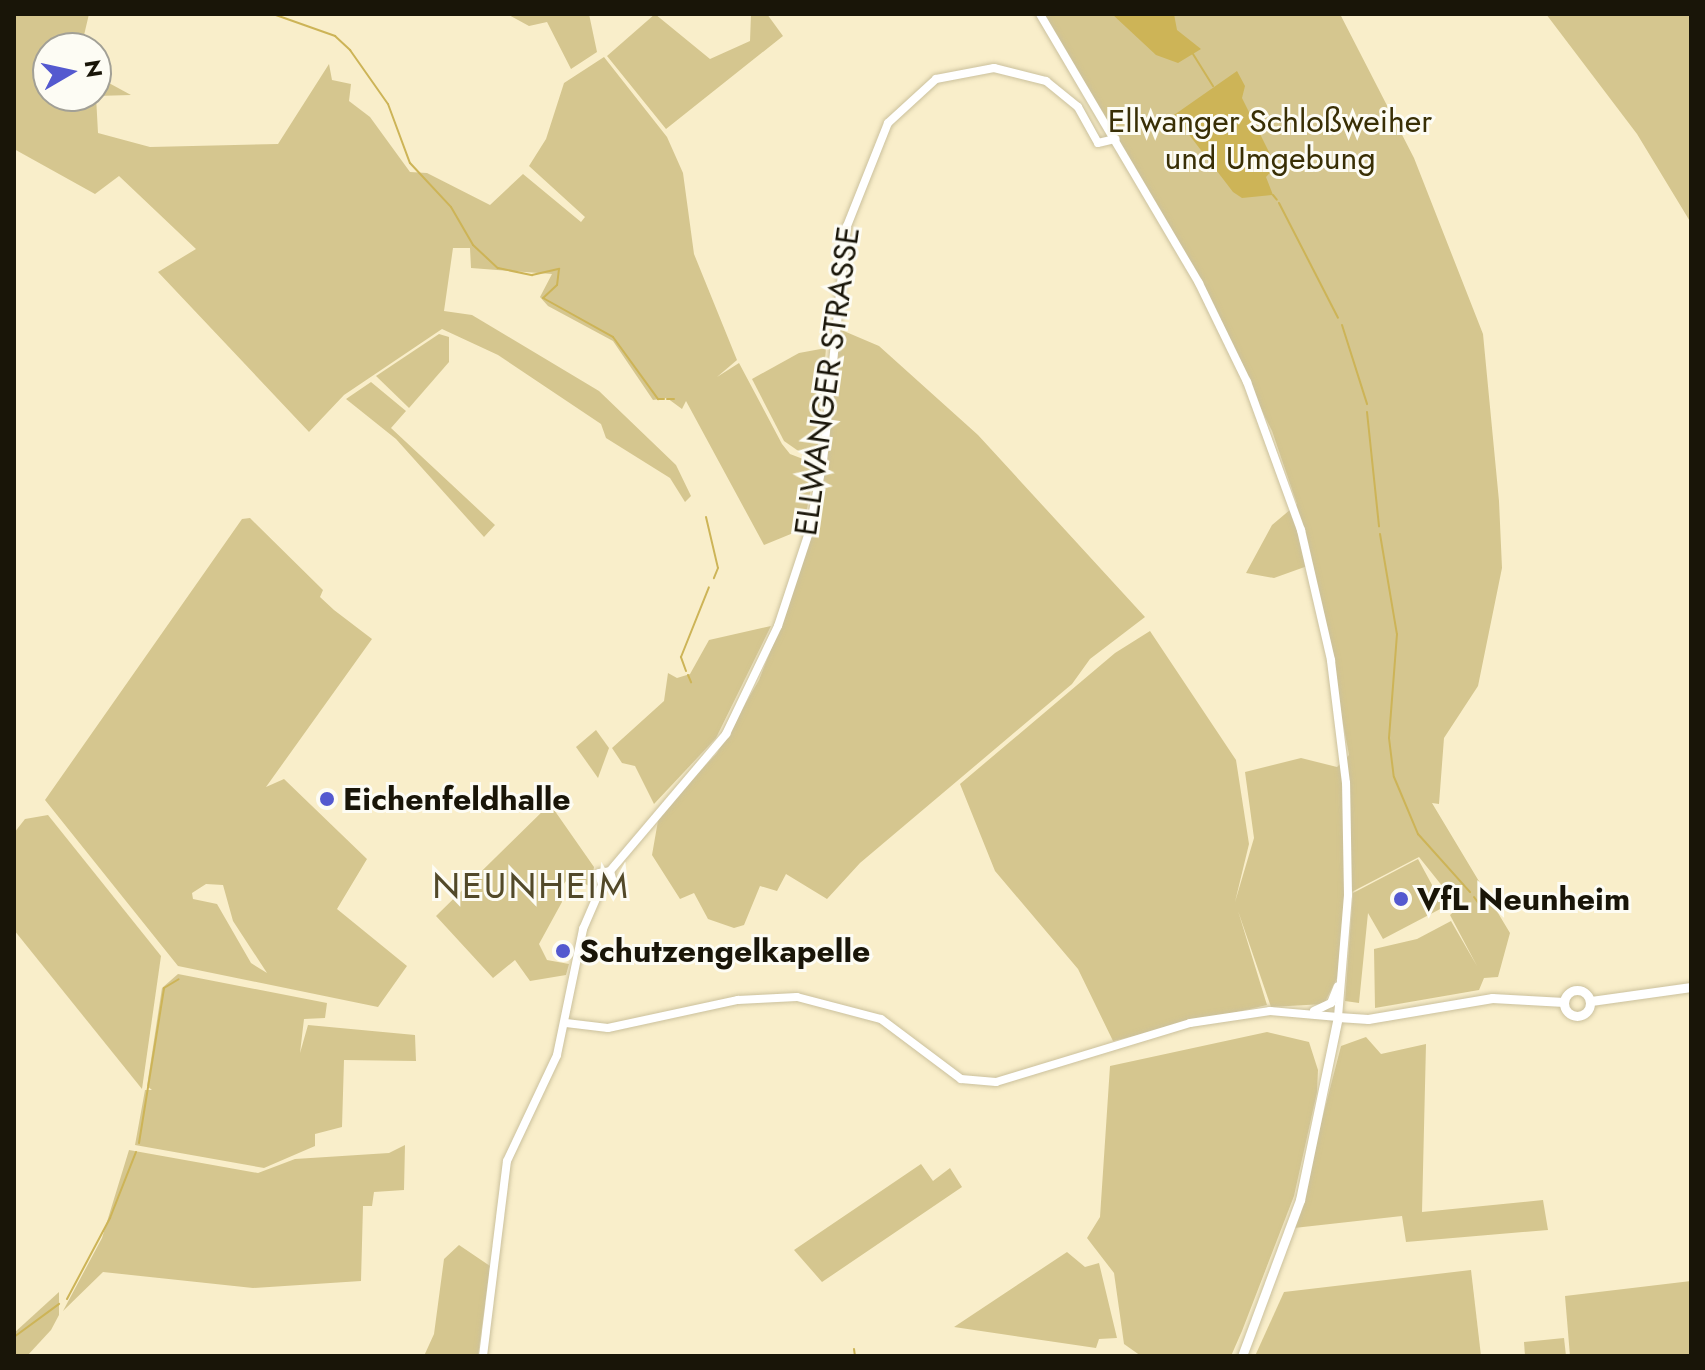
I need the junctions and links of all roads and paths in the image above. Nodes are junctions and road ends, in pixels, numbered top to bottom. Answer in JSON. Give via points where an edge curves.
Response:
{"nodes":[{"id":1,"x":1040,"y":14,"type":"edge"},
{"id":2,"x":1116,"y":139,"type":"junction"},
{"id":3,"x":1342,"y":977,"type":"junction"},
{"id":4,"x":1691,"y":987,"type":"edge"},
{"id":5,"x":1591,"y":1001,"type":"junction"},
{"id":6,"x":1564,"y":1002,"type":"junction"},
{"id":7,"x":1305,"y":1012,"type":"junction"},
{"id":8,"x":1338,"y":1017,"type":"junction"},
{"id":9,"x":1361,"y":1019,"type":"junction"},
{"id":10,"x":566,"y":1023,"type":"junction"},
{"id":11,"x":1333,"y":1050,"type":"junction"},
{"id":12,"x":483,"y":1356,"type":"edge"},
{"id":13,"x":1242,"y":1356,"type":"edge"}],
"edges":[{"from":1,"to":2,"type":"street"},
{"from":2,"to":3,"type":"street","via":[[1247,382],[1313,572],[1346,783]]},
{"from":2,"to":10,"type":"street","name":"ELLWANGER STRASSE","via":[[1098,143],[1078,107],[1046,81],[994,68],[936,79],[888,123],[847,226],[817,492],[778,626],[726,734],[610,871],[613,882],[602,885],[583,929]]},
{"from":3,"to":7,"type":"street","via":[[1331,1003]]},
{"from":3,"to":8,"type":"street"},
{"from":4,"to":5,"type":"main road"},
{"from":5,"to":6,"type":"main road","via":[[1576,990]]},
{"from":5,"to":6,"type":"main road","via":[[1586,1013],[1576,1016]]},
{"from":6,"to":9,"type":"main road","via":[[1492,998]]},
{"from":7,"to":8,"type":"street"},
{"from":7,"to":10,"type":"street","via":[[1190,1023],[1007,1081],[983,1082],[961,1079],[881,1019],[797,997],[738,1000],[608,1028]]},
{"from":8,"to":9,"type":"main road"},
{"from":8,"to":11,"type":"main road"},
{"from":9,"to":11,"type":"main road","via":[[1343,1030]]},
{"from":10,"to":12,"type":"street","name":"ELLWANGER STRASSE","via":[[557,1055],[507,1161]]},
{"from":11,"to":13,"type":"main road","via":[[1300,1200]]}]}
